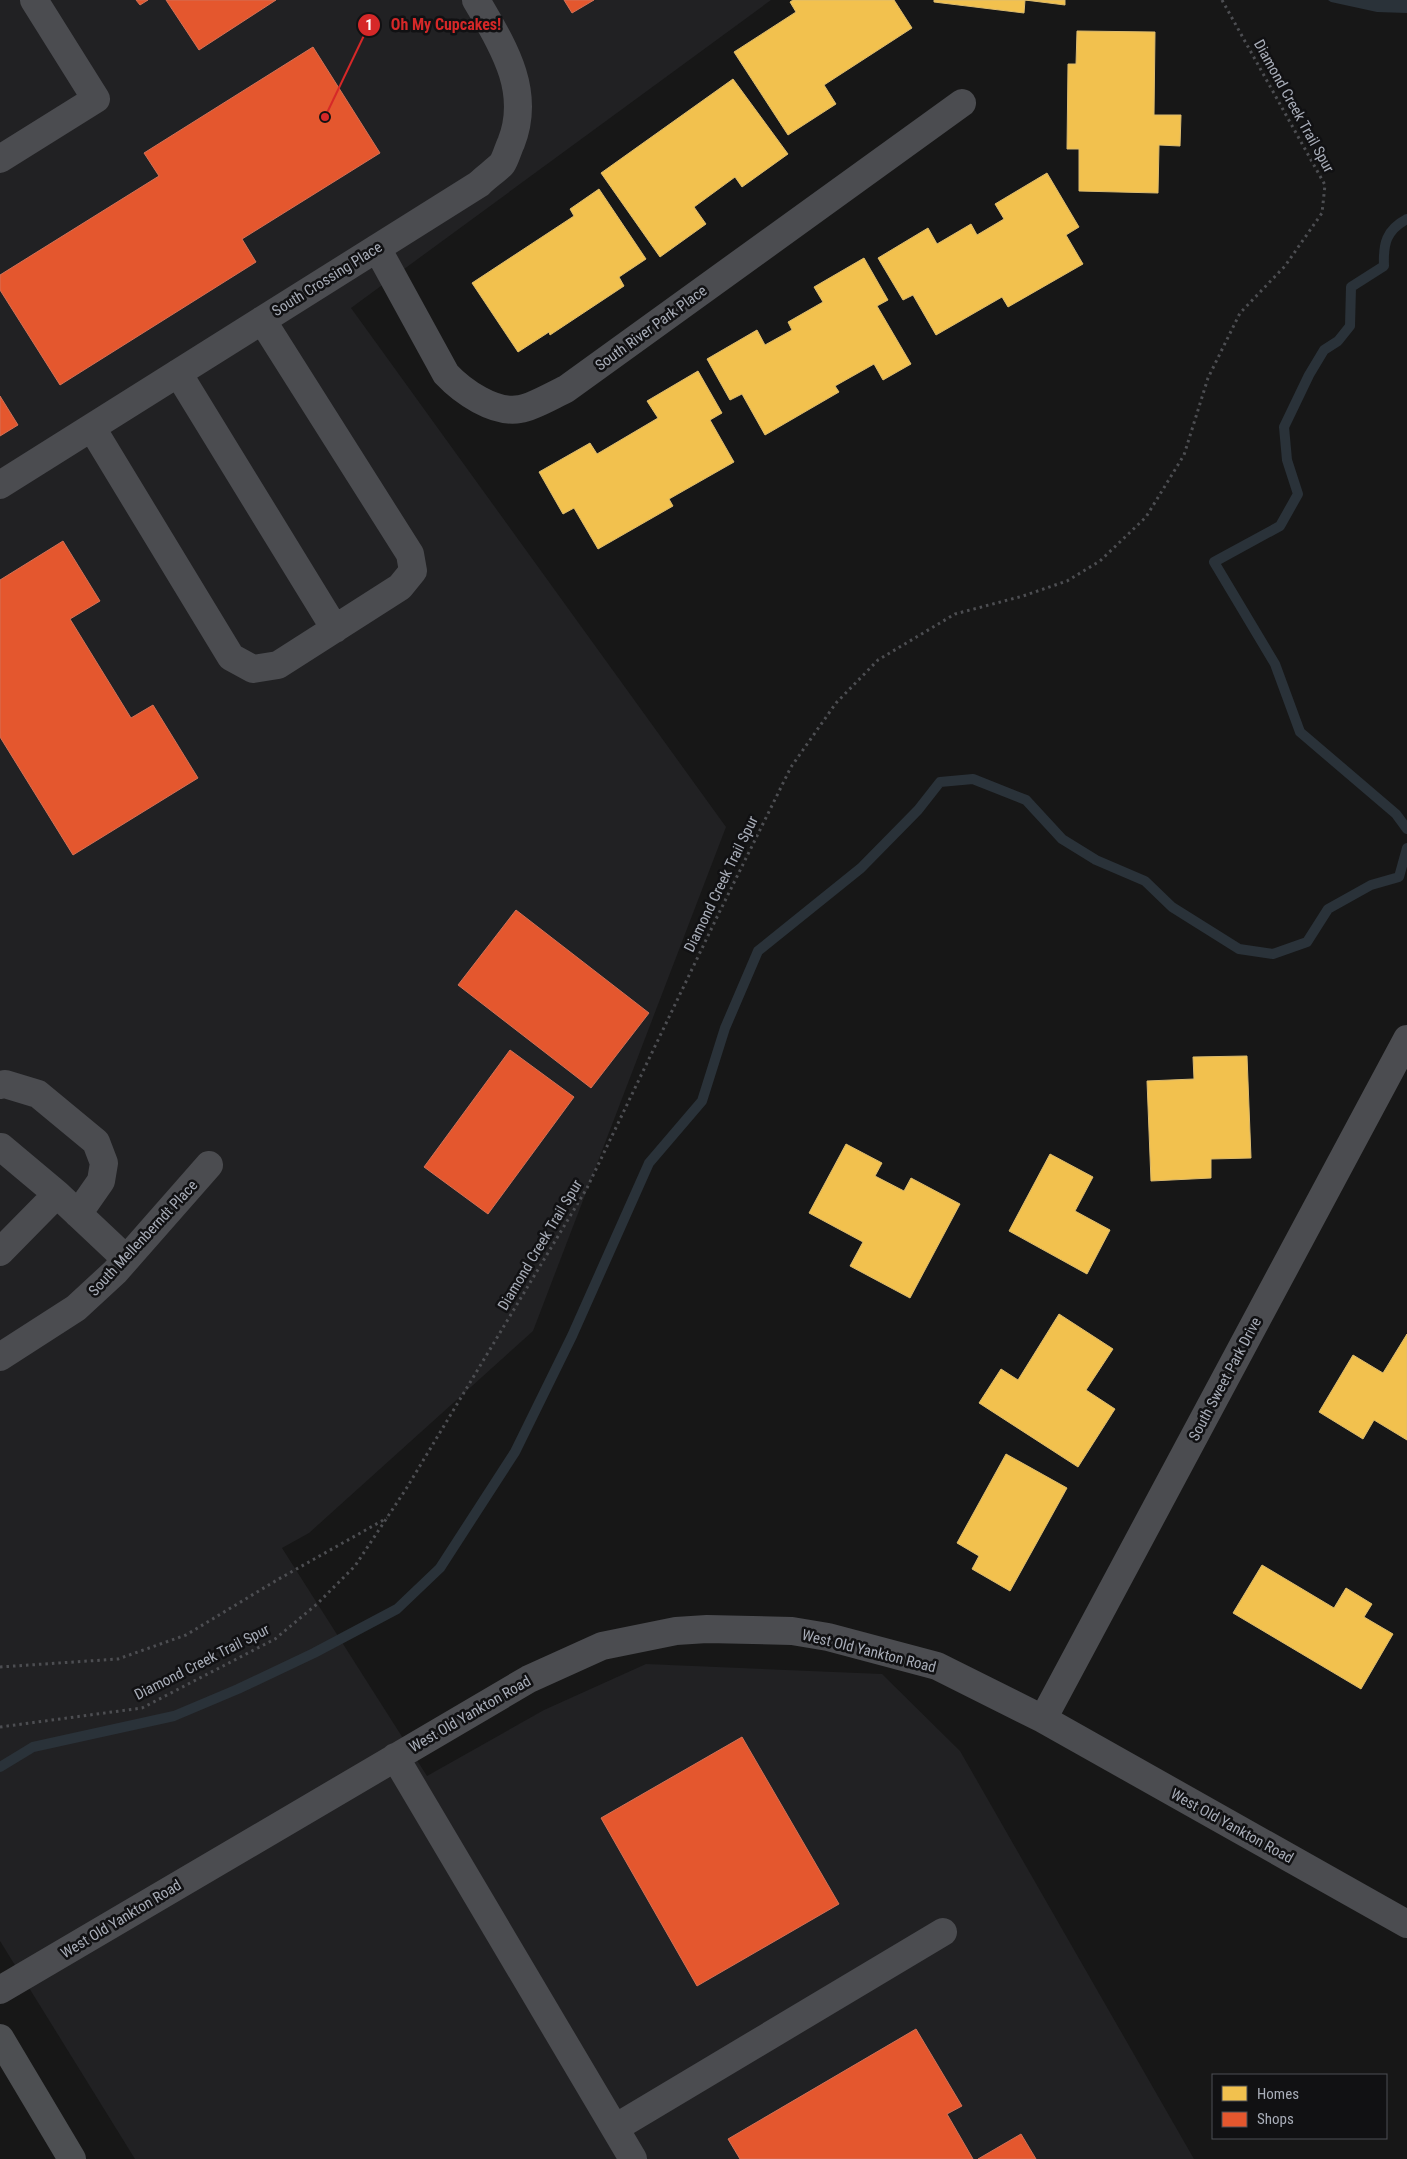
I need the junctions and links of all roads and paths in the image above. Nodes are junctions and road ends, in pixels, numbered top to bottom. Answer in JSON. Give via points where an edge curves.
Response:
{"nodes":[{"id":1,"x":34,"y":0,"type":"edge"},
{"id":2,"x":476,"y":0,"type":"edge"},
{"id":3,"x":1222,"y":0,"type":"edge"},
{"id":4,"x":962,"y":103,"type":"dead end"},
{"id":5,"x":1,"y":157,"type":"edge"},
{"id":6,"x":377,"y":248,"type":"junction"},
{"id":7,"x":262,"y":320,"type":"junction"},
{"id":8,"x":178,"y":374,"type":"junction"},
{"id":9,"x":92,"y":428,"type":"junction"},
{"id":10,"x":0,"y":485,"type":"edge"},
{"id":11,"x":335,"y":629,"type":"junction"},
{"id":12,"x":1407,"y":1039,"type":"edge"},
{"id":13,"x":0,"y":1085,"type":"edge"},
{"id":14,"x":1,"y":1147,"type":"edge"},
{"id":15,"x":209,"y":1165,"type":"dead end"},
{"id":16,"x":57,"y":1194,"type":"junction"},
{"id":17,"x":78,"y":1214,"type":"junction"},
{"id":18,"x":0,"y":1252,"type":"edge"},
{"id":19,"x":126,"y":1259,"type":"junction"},
{"id":20,"x":0,"y":1358,"type":"edge"},
{"id":21,"x":388,"y":1518,"type":"junction"},
{"id":22,"x":0,"y":1667,"type":"edge"},
{"id":23,"x":1043,"y":1719,"type":"junction"},
{"id":24,"x":0,"y":1727,"type":"edge"},
{"id":25,"x":395,"y":1757,"type":"junction"},
{"id":26,"x":1407,"y":1924,"type":"edge"},
{"id":27,"x":943,"y":1932,"type":"dead end"},
{"id":28,"x":0,"y":1990,"type":"edge"},
{"id":29,"x":0,"y":2038,"type":"edge"},
{"id":30,"x":622,"y":2149,"type":"edge"},
{"id":31,"x":72,"y":2159,"type":"edge"}],
"edges":[{"from":1,"to":5,"type":"street","via":[[96,99]]},
{"from":2,"to":6,"type":"street","name":"South Crossing Place","via":[[504,51],[518,91],[515,132],[503,163],[479,184]]},
{"from":3,"to":21,"type":"path","name":"Diamond Creek Trail Spur","via":[[1325,185],[1322,213],[1285,266],[1240,314],[1208,378],[1184,455],[1146,517],[1100,561],[1067,580],[1023,596],[955,614],[878,660],[836,703],[786,776],[587,1188]]},
{"from":4,"to":6,"type":"street","name":"South River Park Place","via":[[566,389],[520,409],[498,407],[476,398],[460,389],[446,374]]},
{"from":6,"to":7,"type":"street","name":"South Crossing Place"},
{"from":7,"to":8,"type":"street","name":"South Crossing Place"},
{"from":7,"to":11,"type":"street","via":[[410,554],[413,571],[400,587]]},
{"from":8,"to":9,"type":"street","name":"South Crossing Place"},
{"from":8,"to":11,"type":"street"},
{"from":9,"to":10,"type":"street","name":"South Crossing Place"},
{"from":9,"to":11,"type":"street","via":[[231,658],[253,670],[278,665]]},
{"from":12,"to":23,"type":"street","name":"South Sweet Park Drive"},
{"from":13,"to":17,"type":"street","via":[[38,1094],[96,1142],[104,1163],[101,1181]]},
{"from":14,"to":16,"type":"street"},
{"from":15,"to":19,"type":"street","name":"South Mellenberndt Place"},
{"from":16,"to":17,"type":"street"},
{"from":16,"to":18,"type":"street"},
{"from":17,"to":19,"type":"street"},
{"from":19,"to":20,"type":"street","name":"South Mellenberndt Place","via":[[76,1308]]},
{"from":21,"to":22,"type":"path","via":[[186,1635],[118,1659]]},
{"from":21,"to":24,"type":"path","name":"Diamond Creek Trail Spur","via":[[356,1566],[276,1639],[142,1708]]},
{"from":23,"to":25,"type":"street","name":"West Old Yankton Road","via":[[937,1666],[828,1637],[792,1631],[683,1630],[602,1646],[528,1679]]},
{"from":23,"to":26,"type":"street","name":"West Old Yankton Road"},
{"from":25,"to":28,"type":"street","name":"West Old Yankton Road"},
{"from":25,"to":30,"type":"street"},
{"from":27,"to":30,"type":"street"},
{"from":29,"to":31,"type":"main road"}]}
